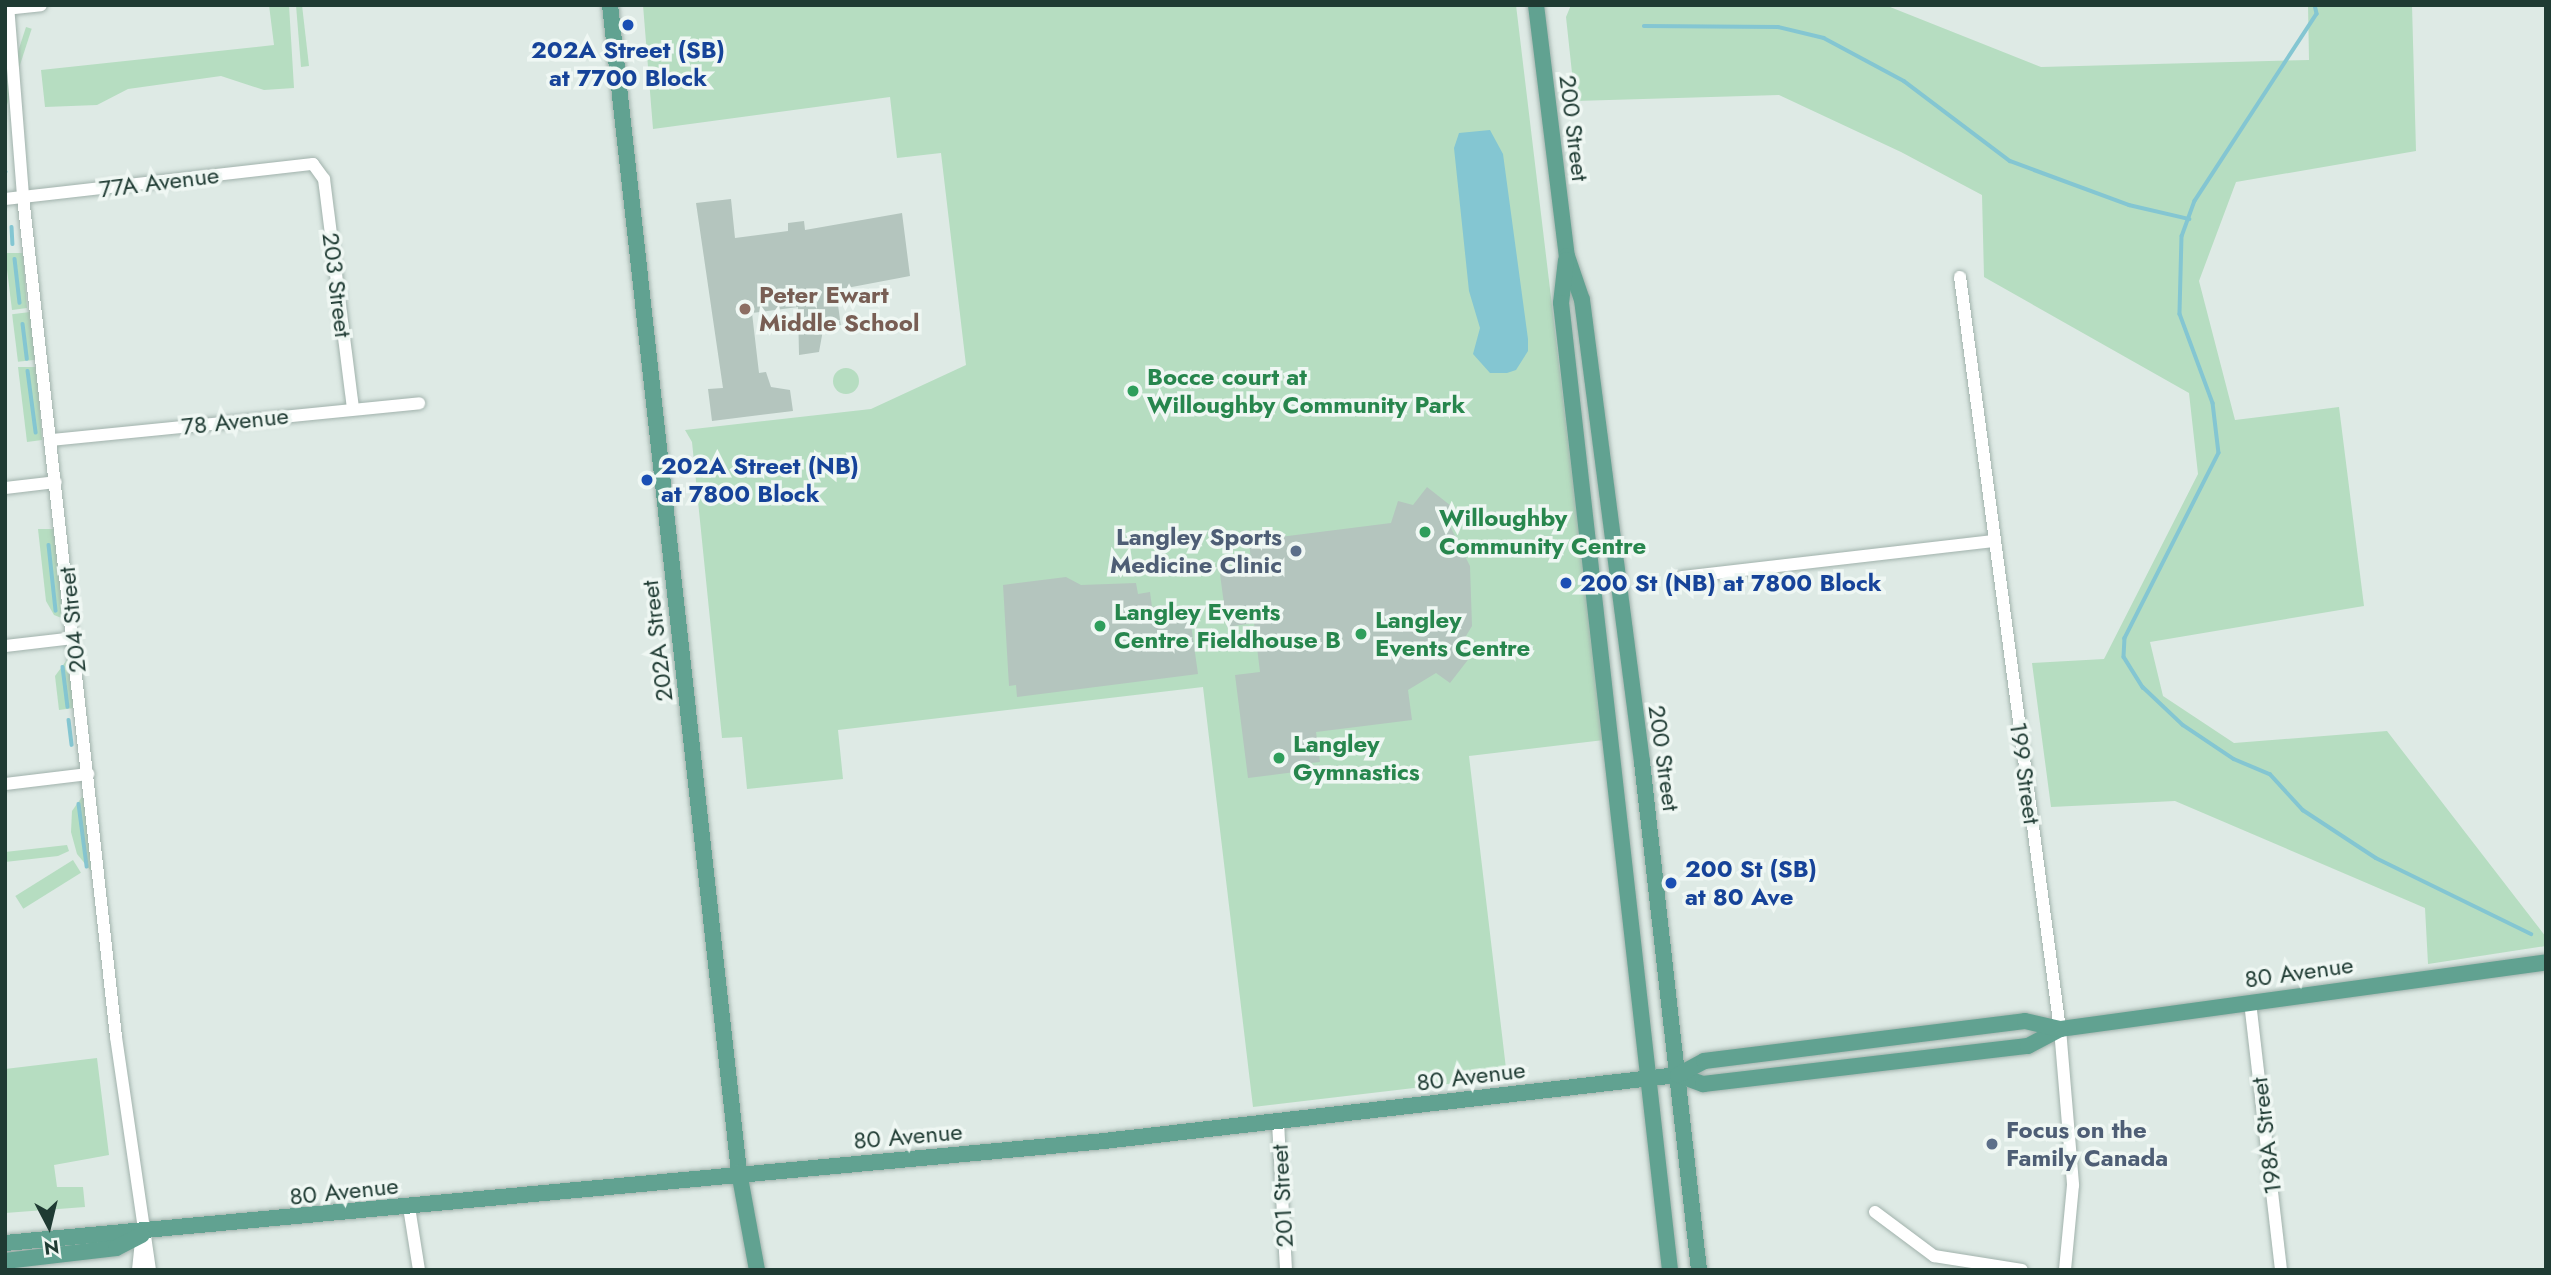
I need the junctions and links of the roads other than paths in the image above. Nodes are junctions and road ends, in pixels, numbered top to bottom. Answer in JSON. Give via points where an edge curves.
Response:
{"nodes":[{"id":1,"x":41,"y":5,"type":"edge"},
{"id":2,"x":610,"y":5,"type":"edge"},
{"id":3,"x":1536,"y":5,"type":"edge"},
{"id":4,"x":7,"y":8,"type":"edge"},
{"id":5,"x":313,"y":164,"type":"joint"},
{"id":6,"x":23,"y":197,"type":"junction"},
{"id":7,"x":5,"y":200,"type":"edge"},
{"id":8,"x":1567,"y":256,"type":"junction"},
{"id":9,"x":1960,"y":277,"type":"dead end"},
{"id":10,"x":419,"y":402,"type":"dead end"},
{"id":11,"x":353,"y":409,"type":"junction"},
{"id":12,"x":51,"y":440,"type":"junction"},
{"id":13,"x":56,"y":482,"type":"junction"},
{"id":14,"x":5,"y":488,"type":"edge"},
{"id":15,"x":1994,"y":541,"type":"junction"},
{"id":16,"x":1682,"y":577,"type":"dead end"},
{"id":17,"x":74,"y":638,"type":"junction"},
{"id":18,"x":5,"y":646,"type":"edge"},
{"id":19,"x":88,"y":774,"type":"junction"},
{"id":20,"x":5,"y":784,"type":"edge"},
{"id":21,"x":2546,"y":962,"type":"edge"},
{"id":22,"x":2250,"y":1002,"type":"junction"},
{"id":23,"x":2060,"y":1029,"type":"junction"},
{"id":24,"x":1678,"y":1074,"type":"junction"},
{"id":25,"x":1650,"y":1077,"type":"junction"},
{"id":26,"x":1278,"y":1122,"type":"junction"},
{"id":27,"x":739,"y":1172,"type":"junction"},
{"id":28,"x":409,"y":1206,"type":"junction"},
{"id":29,"x":1875,"y":1212,"type":"dead end"},
{"id":30,"x":142,"y":1235,"type":"junction"},
{"id":31,"x":5,"y":1243,"type":"edge"},
{"id":32,"x":5,"y":1261,"type":"edge"},
{"id":33,"x":138,"y":1270,"type":"edge"},
{"id":34,"x":150,"y":1270,"type":"edge"},
{"id":35,"x":419,"y":1270,"type":"edge"},
{"id":36,"x":758,"y":1270,"type":"edge"},
{"id":37,"x":1286,"y":1270,"type":"edge"},
{"id":38,"x":1670,"y":1270,"type":"edge"},
{"id":39,"x":1699,"y":1270,"type":"edge"},
{"id":40,"x":2022,"y":1270,"type":"edge"},
{"id":41,"x":2065,"y":1270,"type":"edge"},
{"id":42,"x":2281,"y":1270,"type":"edge"}],
"edges":[{"from":1,"to":4,"type":"street"},
{"from":2,"to":27,"type":"main road","name":"202A Street"},
{"from":3,"to":8,"type":"main road","name":"200 Street"},
{"from":4,"to":6,"type":"street","name":"204 Street"},
{"from":5,"to":6,"type":"street","name":"77A Avenue"},
{"from":5,"to":11,"type":"street","name":"203 Street","via":[[324,179]]},
{"from":6,"to":7,"type":"street","name":"77A Avenue"},
{"from":6,"to":12,"type":"street","name":"204 Street"},
{"from":8,"to":24,"type":"main road","name":"200 Street","via":[[1582,300]]},
{"from":8,"to":25,"type":"main road","name":"200 Street","via":[[1562,303]]},
{"from":9,"to":15,"type":"street","name":"199 Street"},
{"from":10,"to":11,"type":"street","name":"78 Avenue"},
{"from":11,"to":12,"type":"street","name":"78 Avenue"},
{"from":12,"to":13,"type":"street","name":"204 Street"},
{"from":13,"to":14,"type":"street"},
{"from":13,"to":17,"type":"street","name":"204 Street"},
{"from":15,"to":16,"type":"street"},
{"from":15,"to":23,"type":"street","name":"199 Street"},
{"from":17,"to":18,"type":"street"},
{"from":17,"to":19,"type":"street","name":"204 Street"},
{"from":19,"to":20,"type":"street"},
{"from":19,"to":30,"type":"street","name":"204 Street"},
{"from":21,"to":22,"type":"main road","name":"80 Avenue"},
{"from":22,"to":23,"type":"main road","name":"80 Avenue"},
{"from":22,"to":42,"type":"street","name":"198A Street"},
{"from":23,"to":24,"type":"main road","name":"80 Avenue","via":[[2025,1021],[1704,1061]]},
{"from":23,"to":24,"type":"main road","name":"80 Avenue","via":[[2028,1046],[1743,1080],[1703,1084]]},
{"from":23,"to":41,"type":"street","name":"199 Street","via":[[2073,1185]]},
{"from":24,"to":25,"type":"main road","name":"80 Avenue"},
{"from":24,"to":39,"type":"main road","name":"200 Street"},
{"from":25,"to":26,"type":"main road","name":"80 Avenue"},
{"from":25,"to":38,"type":"main road","name":"200 Street"},
{"from":26,"to":27,"type":"main road","name":"80 Avenue"},
{"from":26,"to":37,"type":"street","name":"201 Street"},
{"from":27,"to":28,"type":"main road","name":"80 Avenue"},
{"from":27,"to":36,"type":"main road","name":"202A Street"},
{"from":28,"to":30,"type":"main road","name":"80 Avenue"},
{"from":28,"to":35,"type":"street"},
{"from":29,"to":40,"type":"street","via":[[1934,1255]]},
{"from":30,"to":31,"type":"main road","name":"80 Avenue","via":[[114,1232]]},
{"from":30,"to":32,"type":"main road","name":"80 Avenue","via":[[116,1248]]},
{"from":30,"to":33,"type":"street","name":"204 Street"},
{"from":30,"to":34,"type":"street","name":"204 Street"}]}
